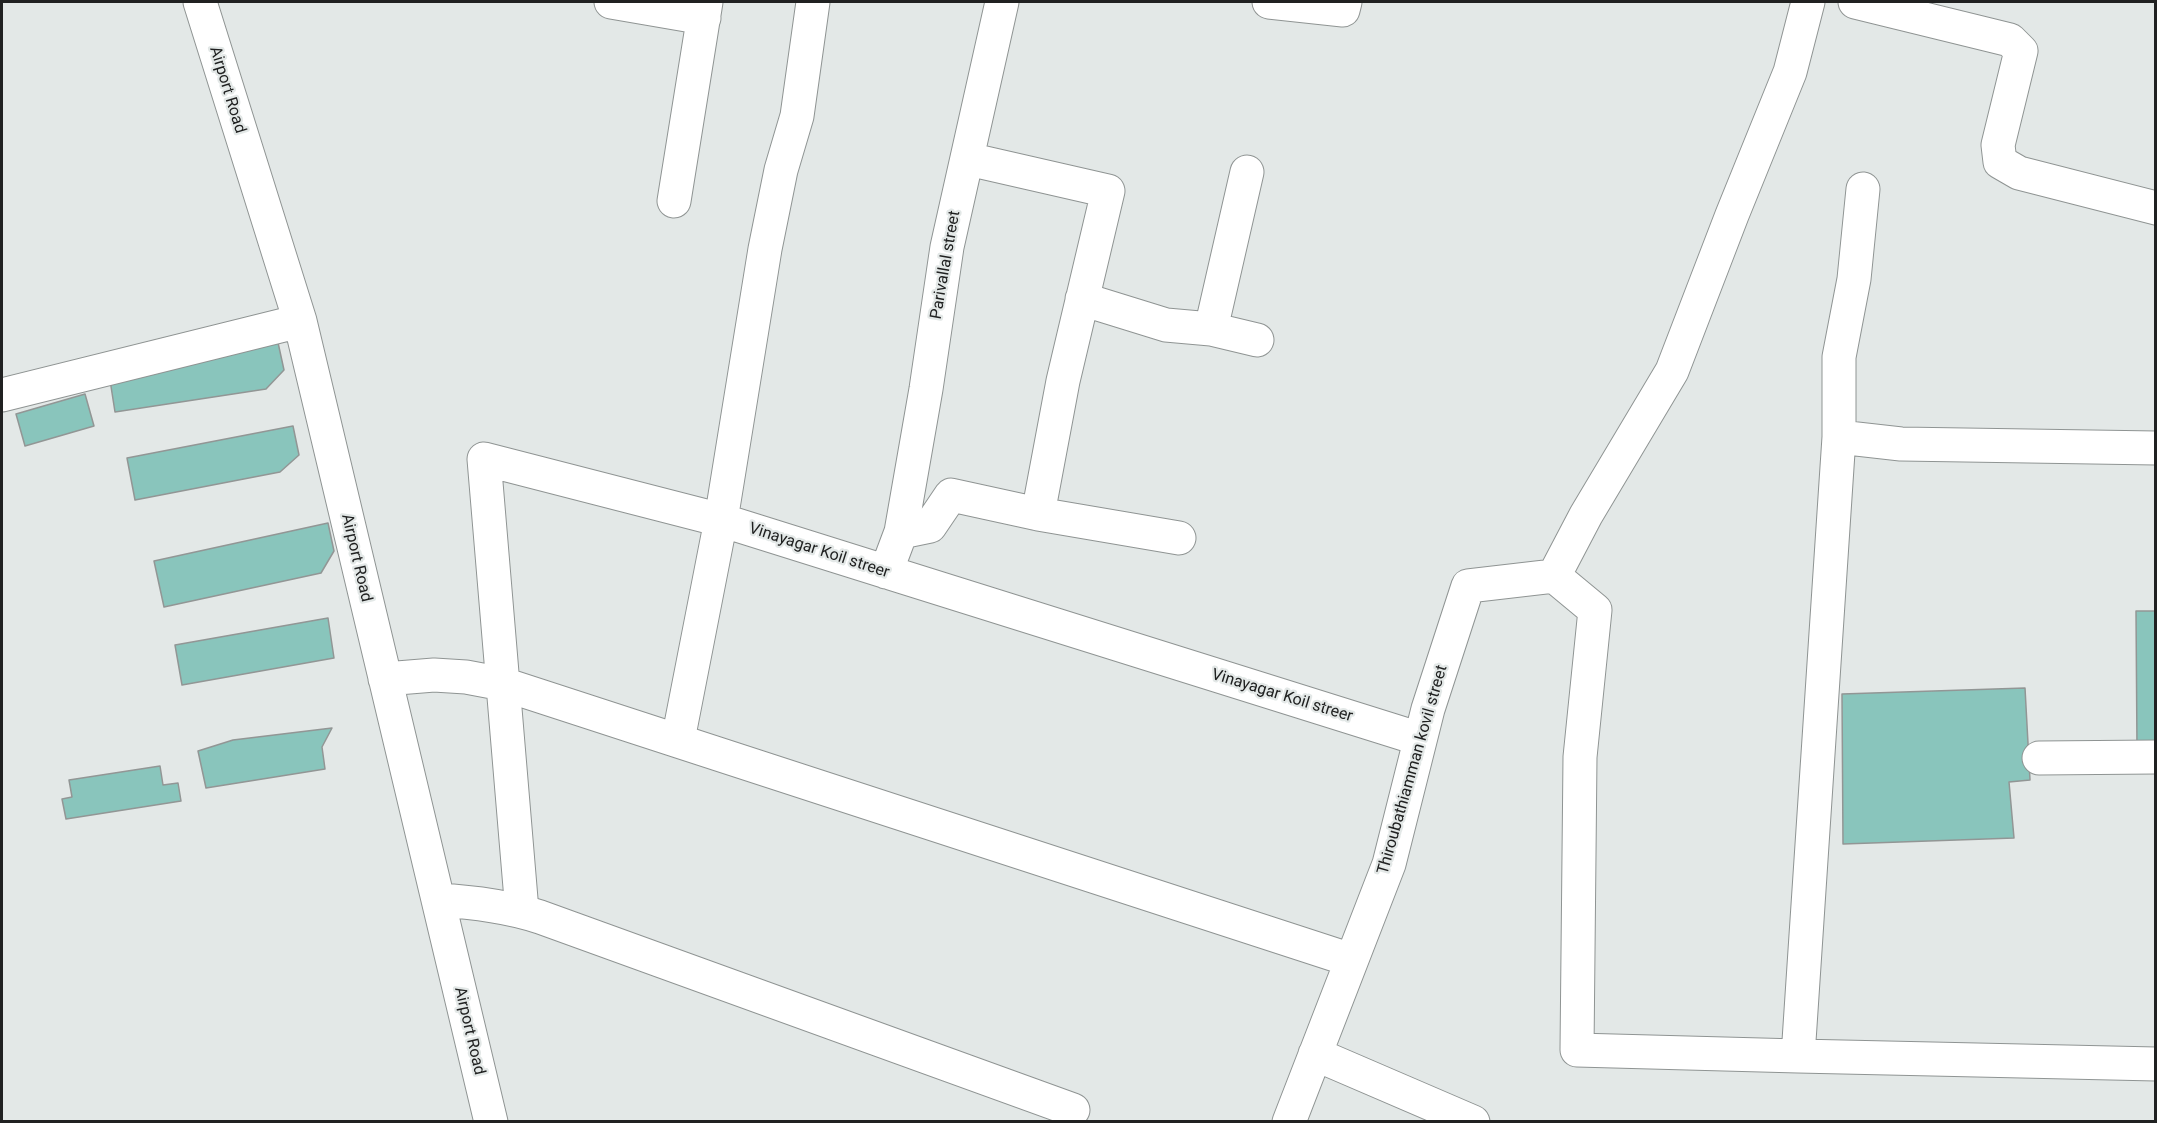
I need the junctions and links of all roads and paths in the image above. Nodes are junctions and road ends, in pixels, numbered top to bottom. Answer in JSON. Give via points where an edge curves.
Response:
{"nodes":[{"id":1,"x":200,"y":2,"type":"edge"},
{"id":2,"x":611,"y":2,"type":"edge"},
{"id":3,"x":813,"y":2,"type":"edge"},
{"id":4,"x":1002,"y":2,"type":"edge"},
{"id":5,"x":1269,"y":2,"type":"edge"},
{"id":6,"x":1345,"y":2,"type":"edge"},
{"id":7,"x":1808,"y":2,"type":"edge"},
{"id":8,"x":1855,"y":2,"type":"edge"},
{"id":9,"x":705,"y":10,"type":"edge"},
{"id":10,"x":968,"y":159,"type":"junction"},
{"id":11,"x":1247,"y":172,"type":"dead end"},
{"id":12,"x":1863,"y":189,"type":"dead end"},
{"id":13,"x":674,"y":201,"type":"dead end"},
{"id":14,"x":2156,"y":208,"type":"edge"},
{"id":15,"x":1082,"y":299,"type":"junction"},
{"id":16,"x":300,"y":321,"type":"junction"},
{"id":17,"x":1211,"y":329,"type":"junction"},
{"id":18,"x":1257,"y":340,"type":"dead end"},
{"id":19,"x":2,"y":395,"type":"edge"},
{"id":20,"x":1839,"y":438,"type":"junction"},
{"id":21,"x":2156,"y":448,"type":"edge"},
{"id":22,"x":1038,"y":514,"type":"junction"},
{"id":23,"x":721,"y":520,"type":"junction"},
{"id":24,"x":901,"y":532,"type":"junction"},
{"id":25,"x":1179,"y":538,"type":"dead end"},
{"id":26,"x":886,"y":572,"type":"junction"},
{"id":27,"x":1554,"y":576,"type":"junction"},
{"id":28,"x":385,"y":679,"type":"junction"},
{"id":29,"x":503,"y":684,"type":"junction"},
{"id":30,"x":678,"y":740,"type":"junction"},
{"id":31,"x":1420,"y":740,"type":"junction"},
{"id":32,"x":2156,"y":757,"type":"edge"},
{"id":33,"x":2039,"y":758,"type":"dead end"},
{"id":34,"x":438,"y":900,"type":"junction"},
{"id":35,"x":522,"y":911,"type":"junction"},
{"id":36,"x":1351,"y":960,"type":"junction"},
{"id":37,"x":1315,"y":1054,"type":"junction"},
{"id":38,"x":1798,"y":1056,"type":"junction"},
{"id":39,"x":2156,"y":1064,"type":"edge"},
{"id":40,"x":1073,"y":1110,"type":"dead end"},
{"id":41,"x":491,"y":1122,"type":"edge"},
{"id":42,"x":1289,"y":1122,"type":"edge"},
{"id":43,"x":1473,"y":1122,"type":"edge"}],
"edges":[{"from":1,"to":16,"type":"street","name":"Airport Road"},
{"from":2,"to":9,"type":"street"},
{"from":3,"to":23,"type":"street","via":[[797,116],[765,249]]},
{"from":4,"to":10,"type":"street","name":"Parivallal street"},
{"from":5,"to":6,"type":"street","via":[[1343,10]]},
{"from":7,"to":27,"type":"street","via":[[1790,72],[1672,371]]},
{"from":8,"to":14,"type":"street","via":[[2010,40],[2021,51],[1998,145],[2000,162],[2019,172]]},
{"from":9,"to":13,"type":"street"},
{"from":10,"to":15,"type":"street","via":[[1108,190]]},
{"from":10,"to":24,"type":"street","name":"Parivallal street","via":[[947,247]]},
{"from":11,"to":17,"type":"street"},
{"from":12,"to":20,"type":"street","via":[[1854,279],[1839,357]]},
{"from":15,"to":17,"type":"street","via":[[1166,325]]},
{"from":15,"to":22,"type":"street"},
{"from":16,"to":19,"type":"street"},
{"from":16,"to":28,"type":"street","name":"Airport Road"},
{"from":17,"to":18,"type":"street"},
{"from":20,"to":21,"type":"street","via":[[1901,444]]},
{"from":20,"to":38,"type":"street"},
{"from":22,"to":24,"type":"street","via":[[951,495],[930,526]]},
{"from":22,"to":25,"type":"street"},
{"from":23,"to":26,"type":"street","name":"Vinayagar Koil streer"},
{"from":23,"to":29,"type":"street","name":"Vinayagar Koil streer","via":[[484,459]]},
{"from":23,"to":30,"type":"street"},
{"from":24,"to":26,"type":"street","name":"Parivallal street"},
{"from":26,"to":31,"type":"street","name":"Vinayagar Koil streer"},
{"from":27,"to":31,"type":"street","name":"Thiroubathiamman kovil street","via":[[1468,586]]},
{"from":27,"to":38,"type":"street","via":[[1595,610],[1580,757],[1577,1050]]},
{"from":28,"to":29,"type":"street","via":[[434,675]]},
{"from":28,"to":34,"type":"street","name":"Airport Road"},
{"from":29,"to":30,"type":"street"},
{"from":29,"to":35,"type":"street"},
{"from":30,"to":36,"type":"street"},
{"from":31,"to":36,"type":"street","name":"Thiroubathiamman kovil street","via":[[1389,864]]},
{"from":32,"to":33,"type":"street"},
{"from":34,"to":35,"type":"street","via":[[481,902]]},
{"from":34,"to":41,"type":"street","name":"Airport Road"},
{"from":35,"to":40,"type":"street"},
{"from":36,"to":37,"type":"street","name":"Thiroubathiamman kovil street"},
{"from":37,"to":42,"type":"street","name":"Thiroubathiamman kovil street"},
{"from":37,"to":43,"type":"street"},
{"from":38,"to":39,"type":"street"}]}
